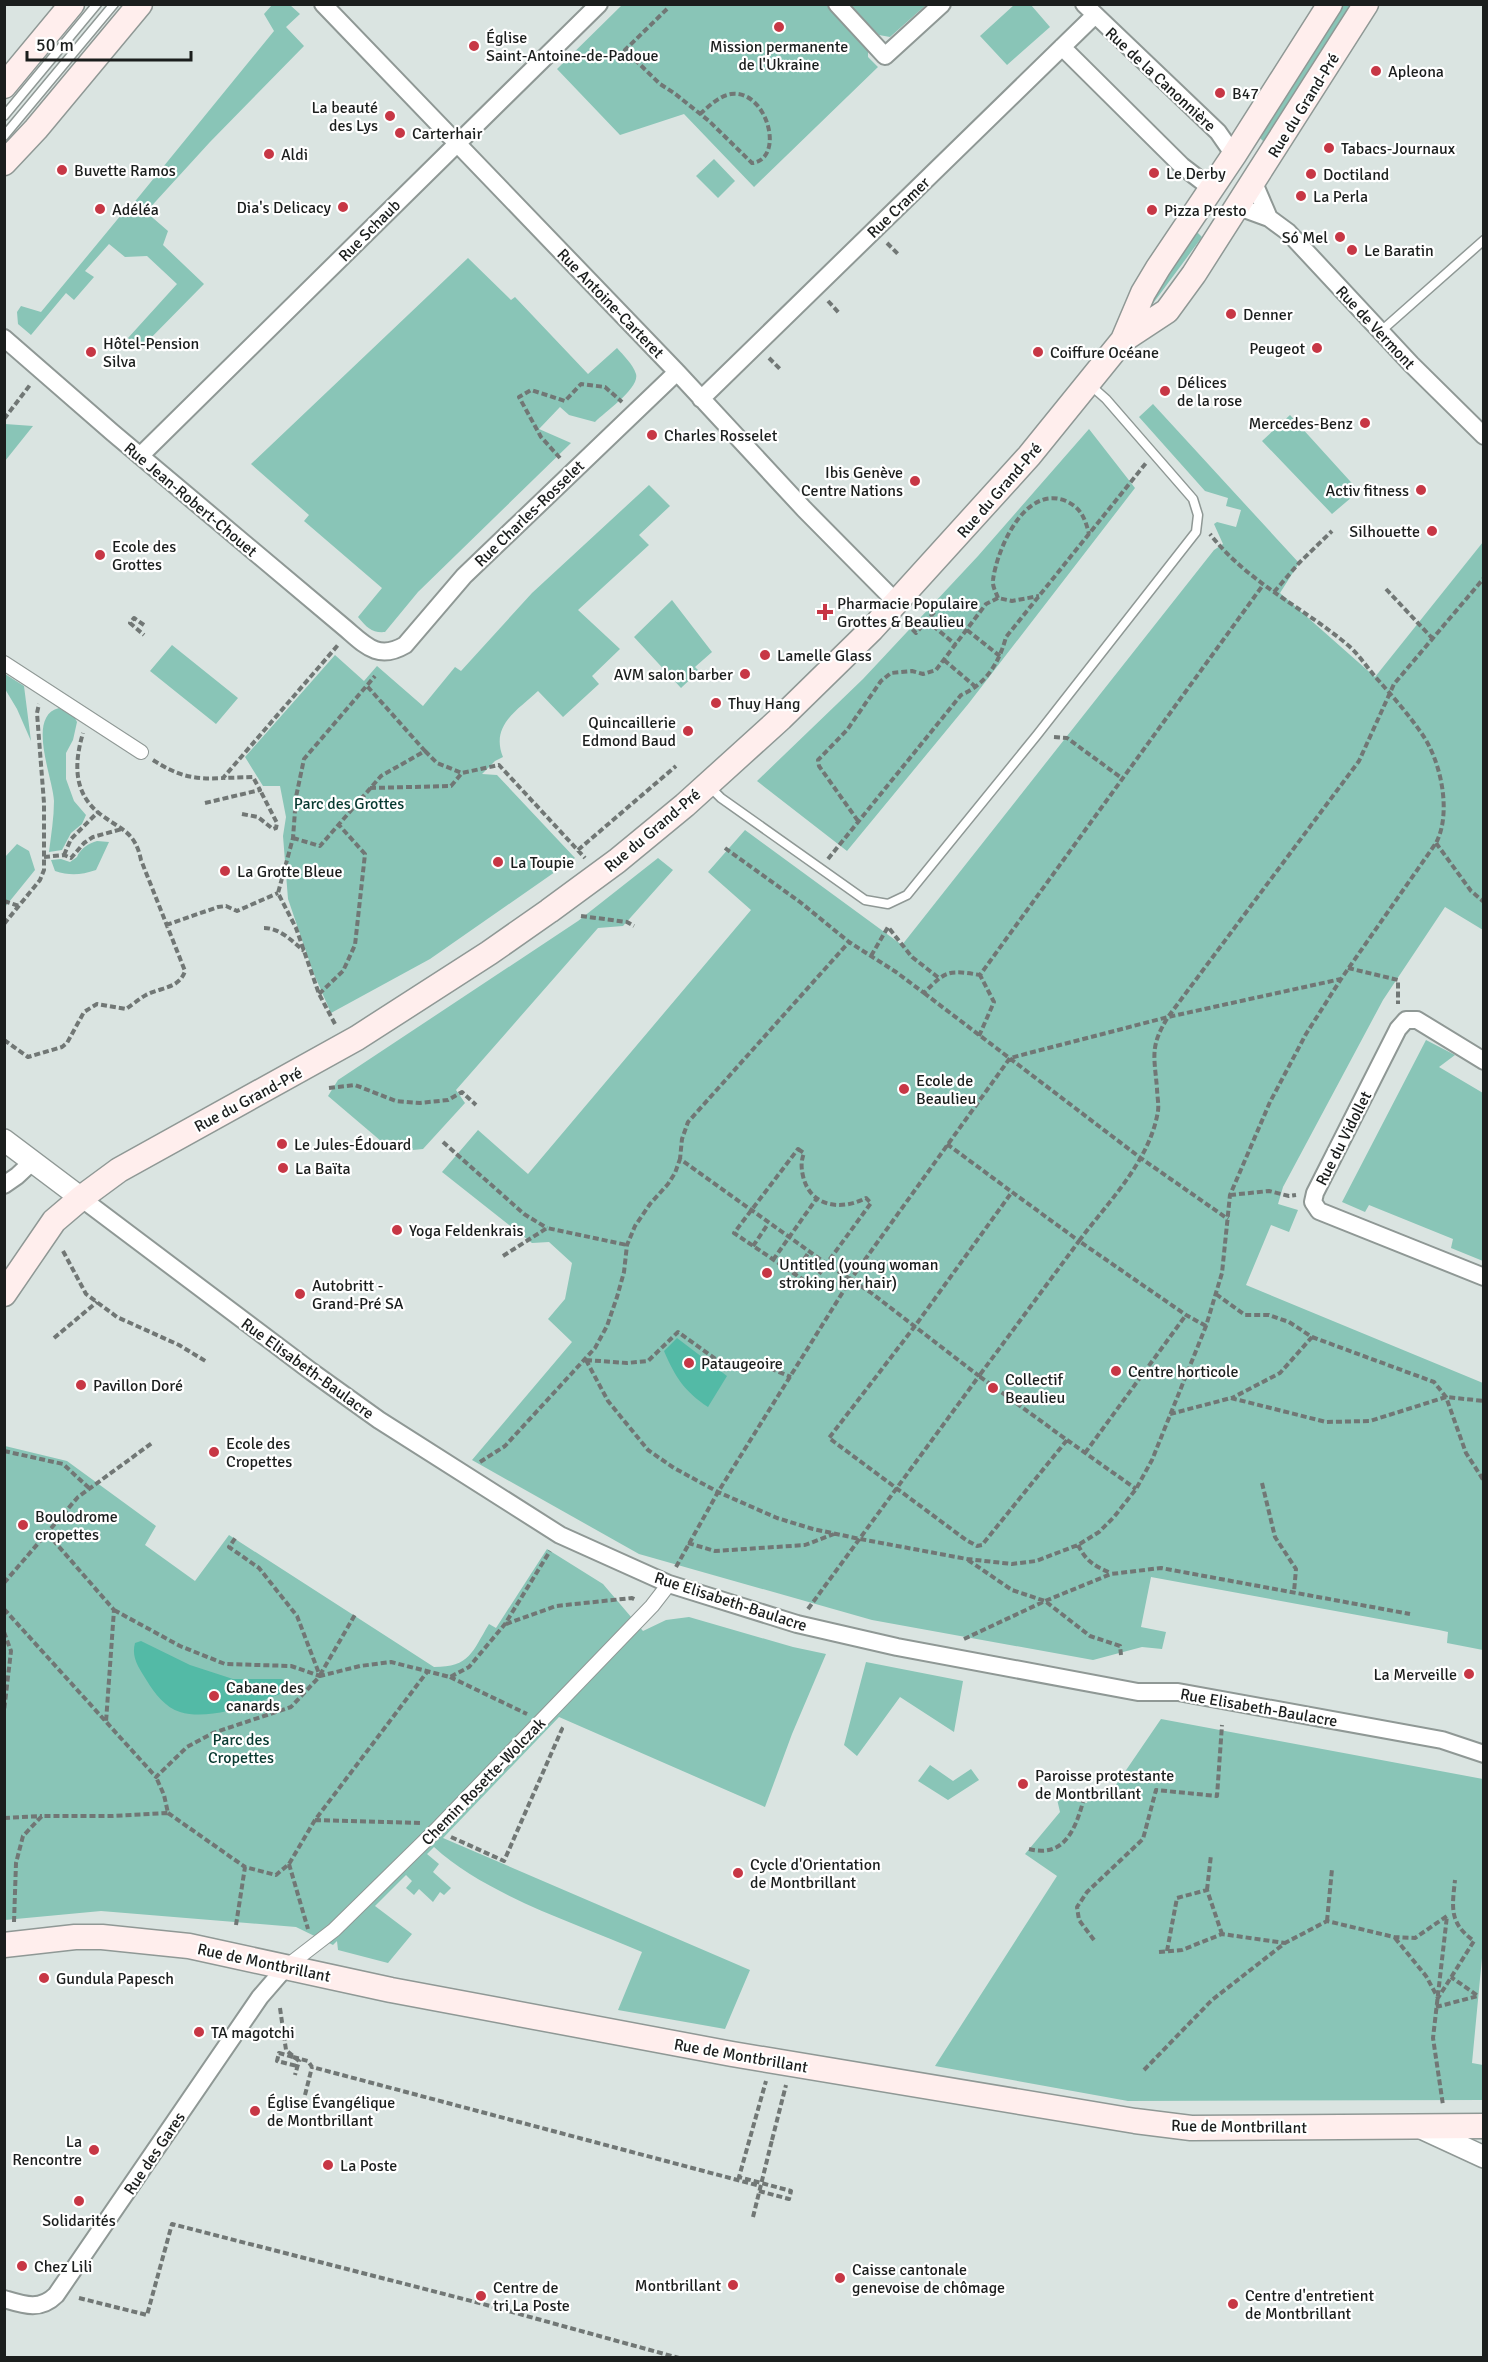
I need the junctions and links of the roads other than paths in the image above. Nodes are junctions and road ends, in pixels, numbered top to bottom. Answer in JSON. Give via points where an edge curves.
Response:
{"nodes":[{"id":1,"x":72,"y":4,"type":"edge"},
{"id":2,"x":97,"y":4,"type":"edge"},
{"id":3,"x":114,"y":4,"type":"edge"},
{"id":4,"x":140,"y":4,"type":"edge"},
{"id":5,"x":323,"y":4,"type":"edge"},
{"id":6,"x":598,"y":4,"type":"edge"},
{"id":7,"x":837,"y":4,"type":"edge"},
{"id":8,"x":942,"y":4,"type":"edge"},
{"id":9,"x":1330,"y":4,"type":"edge"},
{"id":10,"x":1366,"y":4,"type":"edge"},
{"id":11,"x":1089,"y":10,"type":"edge"},
{"id":12,"x":1062,"y":47,"type":"junction"},
{"id":13,"x":4,"y":86,"type":"edge"},
{"id":14,"x":4,"y":116,"type":"edge"},
{"id":15,"x":4,"y":136,"type":"edge"},
{"id":16,"x":458,"y":143,"type":"junction"},
{"id":17,"x":1234,"y":155,"type":"junction"},
{"id":18,"x":4,"y":163,"type":"edge"},
{"id":19,"x":1254,"y":183,"type":"junction"},
{"id":20,"x":1212,"y":189,"type":"junction"},
{"id":21,"x":1239,"y":207,"type":"junction"},
{"id":22,"x":1269,"y":218,"type":"junction"},
{"id":23,"x":1484,"y":240,"type":"edge"},
{"id":24,"x":1380,"y":332,"type":"junction"},
{"id":25,"x":4,"y":338,"type":"edge"},
{"id":26,"x":1124,"y":340,"type":"junction"},
{"id":27,"x":677,"y":372,"type":"junction"},
{"id":28,"x":1089,"y":384,"type":"junction"},
{"id":29,"x":702,"y":399,"type":"junction"},
{"id":30,"x":1484,"y":436,"type":"edge"},
{"id":31,"x":140,"y":456,"type":"junction"},
{"id":32,"x":901,"y":613,"type":"junction"},
{"id":33,"x":383,"y":652,"type":"joint"},
{"id":34,"x":4,"y":663,"type":"edge"},
{"id":35,"x":141,"y":752,"type":"road end"},
{"id":36,"x":707,"y":784,"type":"junction"},
{"id":37,"x":1484,"y":1061,"type":"edge"},
{"id":38,"x":4,"y":1140,"type":"edge"},
{"id":39,"x":32,"y":1162,"type":"junction"},
{"id":40,"x":4,"y":1185,"type":"edge"},
{"id":41,"x":81,"y":1198,"type":"junction"},
{"id":42,"x":1484,"y":1277,"type":"edge"},
{"id":43,"x":4,"y":1294,"type":"edge"},
{"id":44,"x":669,"y":1584,"type":"junction"},
{"id":45,"x":1484,"y":1754,"type":"edge"},
{"id":46,"x":4,"y":1945,"type":"edge"},
{"id":47,"x":286,"y":1967,"type":"junction"},
{"id":48,"x":1419,"y":2126,"type":"junction"},
{"id":49,"x":1484,"y":2126,"type":"edge"},
{"id":50,"x":1484,"y":2157,"type":"edge"},
{"id":51,"x":4,"y":2299,"type":"edge"}],
"edges":[{"from":1,"to":13,"type":"main road"},
{"from":2,"to":14,"type":"lane"},
{"from":3,"to":15,"type":"lane"},
{"from":4,"to":18,"type":"main road"},
{"from":5,"to":16,"type":"street","name":"Rue Antoine-Carteret"},
{"from":6,"to":16,"type":"street","name":"Rue Schaub"},
{"from":7,"to":8,"type":"street","via":[[885,56]]},
{"from":9,"to":17,"type":"main road","name":"Rue du Grand-Pré"},
{"from":10,"to":19,"type":"main road","name":"Rue du Grand-Pré"},
{"from":11,"to":12,"type":"street","name":"Rue Cramer"},
{"from":11,"to":17,"type":"street","name":"Rue de la Canonnière","via":[[1218,132]]},
{"from":12,"to":20,"type":"street","via":[[1182,166]]},
{"from":12,"to":29,"type":"street","name":"Rue Cramer"},
{"from":16,"to":27,"type":"street","name":"Rue Antoine-Carteret"},
{"from":16,"to":31,"type":"street","name":"Rue Schaub"},
{"from":17,"to":19,"type":"main road"},
{"from":17,"to":20,"type":"main road","name":"Rue du Grand-Pré"},
{"from":19,"to":21,"type":"main road","name":"Rue du Grand-Pré"},
{"from":19,"to":22,"type":"street","name":"Rue de Vermont"},
{"from":20,"to":21,"type":"main road"},
{"from":20,"to":26,"type":"main road","name":"Rue du Grand-Pré","via":[[1143,293]]},
{"from":21,"to":22,"type":"street","name":"Rue de Vermont"},
{"from":21,"to":26,"type":"main road","name":"Rue du Grand-Pré","via":[[1167,311]]},
{"from":22,"to":24,"type":"street","name":"Rue de Vermont","via":[[1288,232]]},
{"from":23,"to":24,"type":"lane"},
{"from":24,"to":30,"type":"street","name":"Rue de Vermont"},
{"from":25,"to":31,"type":"street","name":"Rue Jean-Robert-Chouet"},
{"from":26,"to":28,"type":"main road","name":"Rue du Grand-Pré"},
{"from":27,"to":29,"type":"street","name":"Rue Antoine-Carteret"},
{"from":27,"to":33,"type":"street","name":"Rue Charles-Rosselet","via":[[464,576],[405,645],[394,652]]},
{"from":28,"to":32,"type":"main road","name":"Rue du Grand-Pré"},
{"from":28,"to":36,"type":"lane","via":[[1193,499],[1198,515],[1196,532],[907,895],[888,904],[865,900]]},
{"from":29,"to":32,"type":"street","name":"Rue Antoine-Carteret"},
{"from":31,"to":33,"type":"street","name":"Rue Jean-Robert-Chouet","via":[[372,650]]},
{"from":32,"to":36,"type":"main road","name":"Rue du Grand-Pré"},
{"from":34,"to":35,"type":"street"},
{"from":36,"to":41,"type":"main road","name":"Rue du Grand-Pré","via":[[617,861],[489,954],[357,1038],[119,1170]]},
{"from":37,"to":42,"type":"street","name":"Rue du Vidollet","via":[[1417,1020],[1406,1020],[1398,1029],[1313,1202],[1319,1211]]},
{"from":38,"to":39,"type":"street"},
{"from":39,"to":40,"type":"street"},
{"from":39,"to":41,"type":"street"},
{"from":41,"to":43,"type":"main road","name":"Rue du Grand-Pré","via":[[54,1221]]},
{"from":41,"to":44,"type":"street","name":"Rue Elisabeth-Baulacre","via":[[379,1420],[560,1535]]},
{"from":44,"to":45,"type":"street","name":"Rue Elisabeth-Baulacre","via":[[797,1624],[897,1647],[1138,1692],[1178,1692],[1396,1731]]},
{"from":44,"to":47,"type":"street","name":"Chemin Rosette-Wolczak","via":[[436,1830],[334,1930]]},
{"from":46,"to":47,"type":"main road","name":"Rue de Montbrillant","via":[[75,1937],[125,1938],[199,1948]]},
{"from":47,"to":48,"type":"main road","name":"Rue de Montbrillant","via":[[732,2054],[1118,2119],[1191,2128]]},
{"from":47,"to":51,"type":"street","name":"Rue des Gares","via":[[260,1997],[56,2295],[50,2302],[33,2307]]},
{"from":48,"to":49,"type":"main road","name":"Rue de Montbrillant"},
{"from":48,"to":50,"type":"street"}]}
